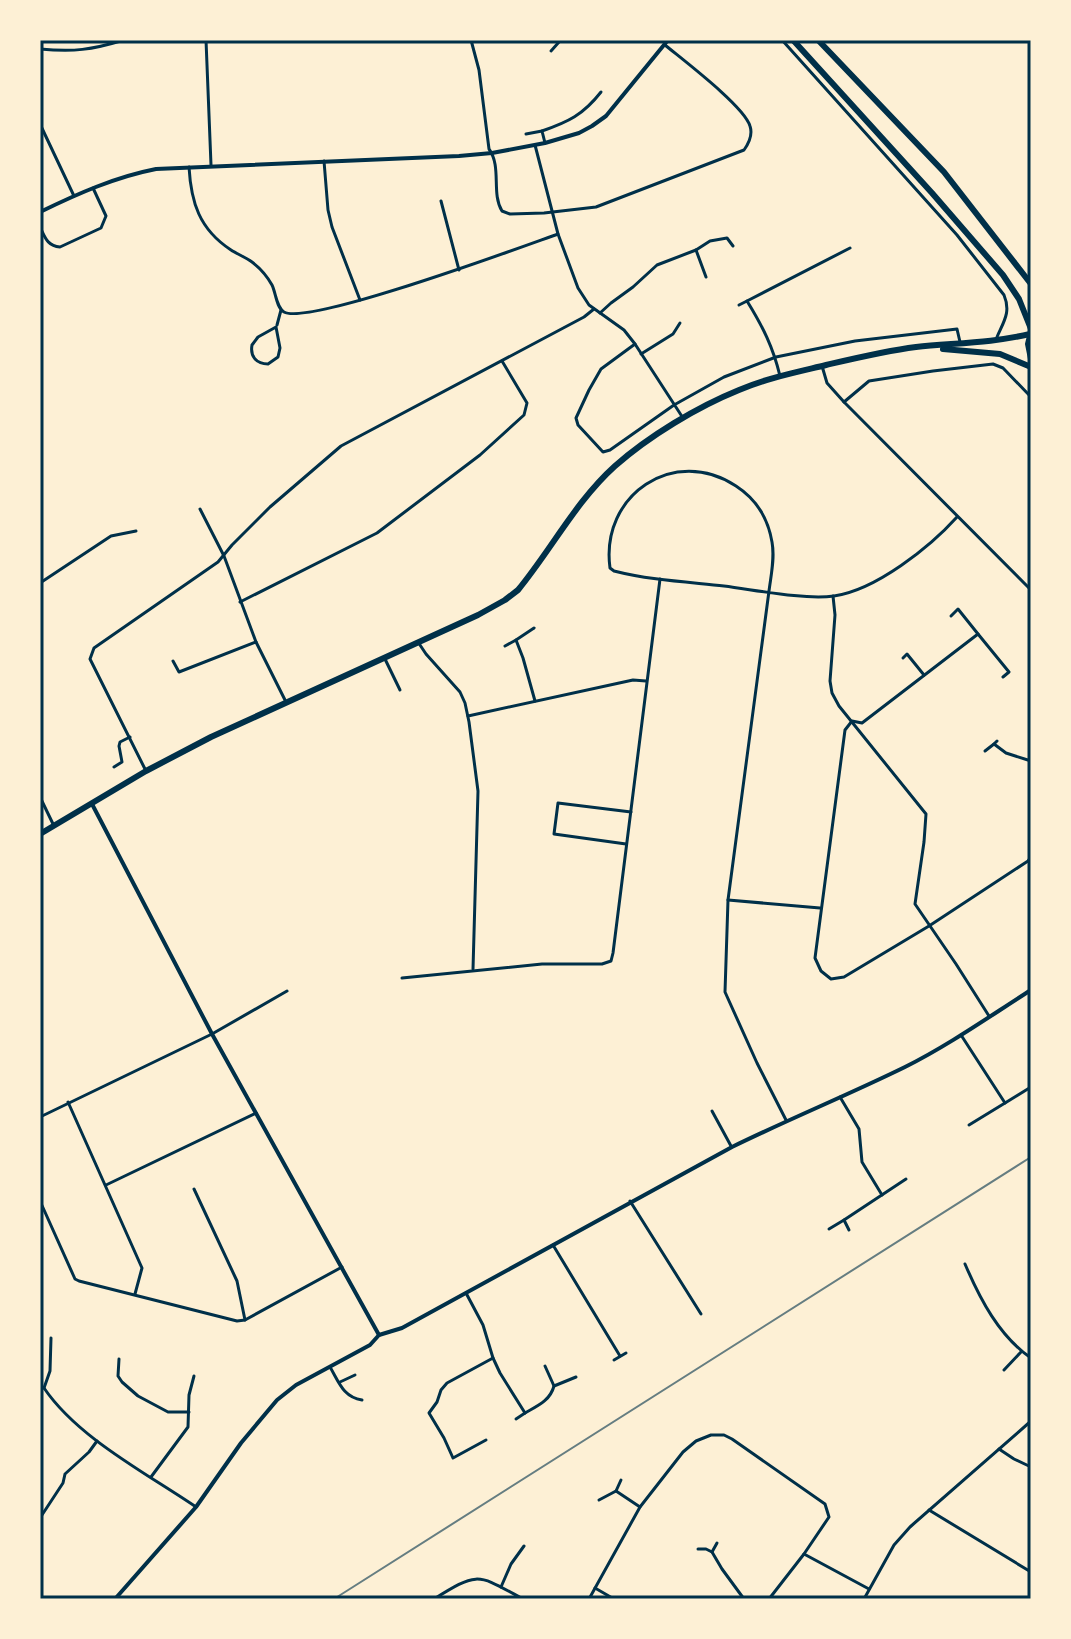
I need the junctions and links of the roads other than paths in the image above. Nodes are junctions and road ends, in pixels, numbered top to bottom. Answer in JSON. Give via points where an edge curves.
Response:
{"nodes":[{"id":1,"x":124,"y":40,"type":"edge"},
{"id":2,"x":206,"y":40,"type":"edge"},
{"id":3,"x":471,"y":40,"type":"edge"},
{"id":4,"x":547,"y":40,"type":"edge"},
{"id":5,"x":782,"y":40,"type":"edge"},
{"id":6,"x":793,"y":40,"type":"edge"},
{"id":7,"x":818,"y":40,"type":"edge"},
{"id":8,"x":559,"y":42,"type":"edge"},
{"id":9,"x":666,"y":42,"type":"edge"},
{"id":10,"x":555,"y":47,"type":"junction"},
{"id":11,"x":40,"y":49,"type":"edge"},
{"id":12,"x":551,"y":51,"type":"dead end"},
{"id":13,"x":601,"y":92,"type":"dead end"},
{"id":14,"x":596,"y":98,"type":"junction"},
{"id":15,"x":601,"y":103,"type":"dead end"},
{"id":16,"x":40,"y":124,"type":"edge"},
{"id":17,"x":542,"y":131,"type":"junction"},
{"id":18,"x":526,"y":134,"type":"dead end"},
{"id":19,"x":545,"y":143,"type":"junction"},
{"id":20,"x":535,"y":145,"type":"junction"},
{"id":21,"x":492,"y":153,"type":"junction"},
{"id":22,"x":324,"y":161,"type":"junction"},
{"id":23,"x":211,"y":165,"type":"junction"},
{"id":24,"x":189,"y":167,"type":"junction"},
{"id":25,"x":93,"y":188,"type":"junction"},
{"id":26,"x":74,"y":196,"type":"junction"},
{"id":27,"x":441,"y":201,"type":"dead end"},
{"id":28,"x":40,"y":212,"type":"edge"},
{"id":29,"x":552,"y":212,"type":"junction"},
{"id":30,"x":40,"y":227,"type":"edge"},
{"id":31,"x":558,"y":234,"type":"junction"},
{"id":32,"x":733,"y":246,"type":"dead end"},
{"id":33,"x":850,"y":248,"type":"dead end"},
{"id":34,"x":696,"y":250,"type":"junction"},
{"id":35,"x":459,"y":270,"type":"junction"},
{"id":36,"x":706,"y":277,"type":"dead end"},
{"id":37,"x":1029,"y":280,"type":"edge"},
{"id":38,"x":360,"y":300,"type":"junction"},
{"id":39,"x":747,"y":301,"type":"junction"},
{"id":40,"x":739,"y":305,"type":"dead end"},
{"id":41,"x":594,"y":309,"type":"junction"},
{"id":42,"x":281,"y":310,"type":"junction"},
{"id":43,"x":600,"y":313,"type":"junction"},
{"id":44,"x":680,"y":323,"type":"dead end"},
{"id":45,"x":276,"y":327,"type":"junction"},
{"id":46,"x":1031,"y":332,"type":"edge"},
{"id":47,"x":995,"y":341,"type":"junction"},
{"id":48,"x":635,"y":344,"type":"junction"},
{"id":49,"x":961,"y":344,"type":"junction"},
{"id":50,"x":915,"y":347,"type":"junction"},
{"id":51,"x":641,"y":354,"type":"junction"},
{"id":52,"x":776,"y":357,"type":"junction"},
{"id":53,"x":1031,"y":359,"type":"edge"},
{"id":54,"x":502,"y":361,"type":"junction"},
{"id":55,"x":822,"y":366,"type":"junction"},
{"id":56,"x":1031,"y":367,"type":"edge"},
{"id":57,"x":780,"y":376,"type":"junction"},
{"id":58,"x":1031,"y":397,"type":"edge"},
{"id":59,"x":844,"y":402,"type":"junction"},
{"id":60,"x":674,"y":405,"type":"junction"},
{"id":61,"x":683,"y":418,"type":"junction"},
{"id":62,"x":200,"y":509,"type":"dead end"},
{"id":63,"x":957,"y":517,"type":"junction"},
{"id":64,"x":136,"y":531,"type":"dead end"},
{"id":65,"x":224,"y":556,"type":"junction"},
{"id":66,"x":660,"y":579,"type":"junction"},
{"id":67,"x":40,"y":583,"type":"edge"},
{"id":68,"x":1031,"y":590,"type":"edge"},
{"id":69,"x":769,"y":591,"type":"junction"},
{"id":70,"x":833,"y":596,"type":"junction"},
{"id":71,"x":240,"y":602,"type":"junction"},
{"id":72,"x":951,"y":616,"type":"dead end"},
{"id":73,"x":534,"y":628,"type":"dead end"},
{"id":74,"x":978,"y":634,"type":"junction"},
{"id":75,"x":516,"y":640,"type":"junction"},
{"id":76,"x":256,"y":642,"type":"junction"},
{"id":77,"x":418,"y":642,"type":"junction"},
{"id":78,"x":505,"y":646,"type":"dead end"},
{"id":79,"x":384,"y":657,"type":"junction"},
{"id":80,"x":903,"y":658,"type":"dead end"},
{"id":81,"x":173,"y":661,"type":"dead end"},
{"id":82,"x":924,"y":676,"type":"junction"},
{"id":83,"x":1003,"y":677,"type":"dead end"},
{"id":84,"x":646,"y":681,"type":"junction"},
{"id":85,"x":400,"y":690,"type":"dead end"},
{"id":86,"x":535,"y":701,"type":"junction"},
{"id":87,"x":286,"y":702,"type":"junction"},
{"id":88,"x":468,"y":716,"type":"junction"},
{"id":89,"x":852,"y":721,"type":"junction"},
{"id":90,"x":130,"y":737,"type":"junction"},
{"id":91,"x":985,"y":751,"type":"dead end"},
{"id":92,"x":1031,"y":761,"type":"edge"},
{"id":93,"x":114,"y":767,"type":"dead end"},
{"id":94,"x":146,"y":771,"type":"junction"},
{"id":95,"x":40,"y":797,"type":"edge"},
{"id":96,"x":92,"y":804,"type":"junction"},
{"id":97,"x":631,"y":812,"type":"junction"},
{"id":98,"x":54,"y":826,"type":"junction"},
{"id":99,"x":40,"y":834,"type":"edge"},
{"id":100,"x":626,"y":844,"type":"junction"},
{"id":101,"x":1031,"y":857,"type":"edge"},
{"id":102,"x":728,"y":900,"type":"junction"},
{"id":103,"x":821,"y":908,"type":"junction"},
{"id":104,"x":929,"y":926,"type":"junction"},
{"id":105,"x":473,"y":970,"type":"junction"},
{"id":106,"x":402,"y":978,"type":"dead end"},
{"id":107,"x":1031,"y":990,"type":"edge"},
{"id":108,"x":287,"y":991,"type":"dead end"},
{"id":109,"x":989,"y":1017,"type":"junction"},
{"id":110,"x":212,"y":1034,"type":"junction"},
{"id":111,"x":961,"y":1035,"type":"junction"},
{"id":112,"x":1031,"y":1087,"type":"edge"},
{"id":113,"x":840,"y":1097,"type":"junction"},
{"id":114,"x":68,"y":1102,"type":"junction"},
{"id":115,"x":1005,"y":1103,"type":"junction"},
{"id":116,"x":712,"y":1111,"type":"dead end"},
{"id":117,"x":256,"y":1113,"type":"junction"},
{"id":118,"x":40,"y":1117,"type":"edge"},
{"id":119,"x":786,"y":1120,"type":"junction"},
{"id":120,"x":969,"y":1125,"type":"dead end"},
{"id":121,"x":732,"y":1147,"type":"junction"},
{"id":122,"x":906,"y":1179,"type":"dead end"},
{"id":123,"x":106,"y":1185,"type":"junction"},
{"id":124,"x":194,"y":1189,"type":"dead end"},
{"id":125,"x":882,"y":1195,"type":"junction"},
{"id":126,"x":40,"y":1201,"type":"edge"},
{"id":127,"x":630,"y":1201,"type":"junction"},
{"id":128,"x":844,"y":1220,"type":"junction"},
{"id":129,"x":829,"y":1229,"type":"dead end"},
{"id":130,"x":849,"y":1230,"type":"dead end"},
{"id":131,"x":553,"y":1245,"type":"junction"},
{"id":132,"x":965,"y":1264,"type":"dead end"},
{"id":133,"x":342,"y":1267,"type":"junction"},
{"id":134,"x":466,"y":1293,"type":"junction"},
{"id":135,"x":134,"y":1295,"type":"junction"},
{"id":136,"x":701,"y":1314,"type":"dead end"},
{"id":137,"x":245,"y":1320,"type":"junction"},
{"id":138,"x":379,"y":1335,"type":"junction"},
{"id":139,"x":51,"y":1338,"type":"dead end"},
{"id":140,"x":1021,"y":1352,"type":"junction"},
{"id":141,"x":626,"y":1353,"type":"dead end"},
{"id":142,"x":620,"y":1356,"type":"junction"},
{"id":143,"x":493,"y":1358,"type":"junction"},
{"id":144,"x":1031,"y":1358,"type":"edge"},
{"id":145,"x":119,"y":1359,"type":"dead end"},
{"id":146,"x":614,"y":1360,"type":"dead end"},
{"id":147,"x":545,"y":1366,"type":"dead end"},
{"id":148,"x":330,"y":1367,"type":"junction"},
{"id":149,"x":1004,"y":1370,"type":"dead end"},
{"id":150,"x":355,"y":1375,"type":"dead end"},
{"id":151,"x":194,"y":1376,"type":"dead end"},
{"id":152,"x":576,"y":1377,"type":"dead end"},
{"id":153,"x":340,"y":1382,"type":"junction"},
{"id":154,"x":554,"y":1386,"type":"junction"},
{"id":155,"x":42,"y":1387,"type":"edge"},
{"id":156,"x":362,"y":1400,"type":"dead end"},
{"id":157,"x":189,"y":1412,"type":"junction"},
{"id":158,"x":525,"y":1413,"type":"junction"},
{"id":159,"x":516,"y":1419,"type":"dead end"},
{"id":160,"x":1031,"y":1421,"type":"edge"},
{"id":161,"x":486,"y":1440,"type":"dead end"},
{"id":162,"x":97,"y":1441,"type":"junction"},
{"id":163,"x":999,"y":1449,"type":"junction"},
{"id":164,"x":1031,"y":1467,"type":"edge"},
{"id":165,"x":151,"y":1477,"type":"junction"},
{"id":166,"x":621,"y":1480,"type":"dead end"},
{"id":167,"x":616,"y":1491,"type":"junction"},
{"id":168,"x":599,"y":1500,"type":"dead end"},
{"id":169,"x":196,"y":1507,"type":"junction"},
{"id":170,"x":640,"y":1507,"type":"junction"},
{"id":171,"x":929,"y":1510,"type":"junction"},
{"id":172,"x":40,"y":1518,"type":"edge"},
{"id":173,"x":717,"y":1543,"type":"dead end"},
{"id":174,"x":524,"y":1546,"type":"dead end"},
{"id":175,"x":698,"y":1549,"type":"dead end"},
{"id":176,"x":712,"y":1552,"type":"junction"},
{"id":177,"x":804,"y":1554,"type":"junction"},
{"id":178,"x":1031,"y":1572,"type":"edge"},
{"id":179,"x":501,"y":1587,"type":"junction"},
{"id":180,"x":595,"y":1588,"type":"junction"},
{"id":181,"x":869,"y":1589,"type":"junction"},
{"id":182,"x":115,"y":1599,"type":"edge"},
{"id":183,"x":434,"y":1599,"type":"edge"},
{"id":184,"x":523,"y":1599,"type":"edge"},
{"id":185,"x":589,"y":1599,"type":"edge"},
{"id":186,"x":614,"y":1599,"type":"edge"},
{"id":187,"x":744,"y":1599,"type":"edge"},
{"id":188,"x":769,"y":1599,"type":"edge"},
{"id":189,"x":864,"y":1599,"type":"edge"}],
"edges":[{"from":1,"to":11,"type":"street","via":[[79,51]]},
{"from":2,"to":23,"type":"street"},
{"from":3,"to":21,"type":"street"},
{"from":4,"to":10,"type":"street"},
{"from":5,"to":47,"type":"street","via":[[1004,295],[1008,310]]},
{"from":6,"to":46,"type":"highway","via":[[1003,275]]},
{"from":7,"to":37,"type":"highway","via":[[944,172]]},
{"from":8,"to":10,"type":"street"},
{"from":9,"to":19,"type":"street","via":[[606,116],[579,133]]},
{"from":9,"to":29,"type":"street","via":[[746,119],[751,133],[744,150],[596,207]]},
{"from":10,"to":12,"type":"street"},
{"from":13,"to":14,"type":"street"},
{"from":14,"to":15,"type":"street"},
{"from":14,"to":17,"type":"street","via":[[570,122]]},
{"from":16,"to":26,"type":"street"},
{"from":17,"to":18,"type":"street"},
{"from":17,"to":19,"type":"street"},
{"from":19,"to":20,"type":"street"},
{"from":20,"to":21,"type":"street"},
{"from":20,"to":29,"type":"street"},
{"from":21,"to":22,"type":"street"},
{"from":21,"to":29,"type":"street","via":[[502,211]]},
{"from":22,"to":23,"type":"street"},
{"from":22,"to":38,"type":"street","via":[[336,243]]},
{"from":23,"to":24,"type":"street"},
{"from":24,"to":25,"type":"street","via":[[143,172]]},
{"from":24,"to":42,"type":"street","via":[[192,200],[205,225],[261,270]]},
{"from":25,"to":26,"type":"street"},
{"from":25,"to":30,"type":"street","via":[[106,216],[101,228],[60,247],[47,242]]},
{"from":26,"to":28,"type":"street"},
{"from":27,"to":35,"type":"street"},
{"from":29,"to":31,"type":"street"},
{"from":31,"to":35,"type":"street"},
{"from":31,"to":41,"type":"street","via":[[578,288]]},
{"from":32,"to":34,"type":"street","via":[[727,238]]},
{"from":33,"to":39,"type":"street"},
{"from":34,"to":36,"type":"street"},
{"from":34,"to":43,"type":"street","via":[[657,265]]},
{"from":35,"to":38,"type":"street"},
{"from":38,"to":42,"type":"street","via":[[297,313]]},
{"from":39,"to":40,"type":"street"},
{"from":39,"to":52,"type":"street"},
{"from":41,"to":43,"type":"street"},
{"from":41,"to":54,"type":"street"},
{"from":42,"to":45,"type":"street"},
{"from":43,"to":48,"type":"street"},
{"from":44,"to":51,"type":"street","via":[[673,334]]},
{"from":45,"to":45,"type":"street","via":[[278,357],[268,364],[258,362],[252,345]]},
{"from":46,"to":47,"type":"highway"},
{"from":46,"to":53,"type":"highway"},
{"from":47,"to":49,"type":"highway"},
{"from":48,"to":51,"type":"street"},
{"from":48,"to":60,"type":"street","via":[[601,369],[576,418],[578,425],[603,452]]},
{"from":49,"to":50,"type":"highway"},
{"from":49,"to":52,"type":"street","via":[[957,329]]},
{"from":50,"to":55,"type":"highway"},
{"from":50,"to":56,"type":"highway","via":[[1000,354]]},
{"from":51,"to":60,"type":"street"},
{"from":52,"to":57,"type":"street"},
{"from":52,"to":60,"type":"street","via":[[724,377]]},
{"from":54,"to":65,"type":"street","via":[[341,446],[270,507]]},
{"from":54,"to":71,"type":"street","via":[[527,403],[524,415],[377,533]]},
{"from":55,"to":57,"type":"highway"},
{"from":55,"to":59,"type":"street","via":[[827,383]]},
{"from":57,"to":61,"type":"highway","via":[[739,389]]},
{"from":58,"to":59,"type":"street","via":[[993,364],[869,381]]},
{"from":59,"to":63,"type":"street"},
{"from":60,"to":61,"type":"street"},
{"from":61,"to":77,"type":"highway","via":[[607,475],[511,596]]},
{"from":62,"to":65,"type":"street"},
{"from":63,"to":68,"type":"street"},
{"from":63,"to":70,"type":"street","via":[[885,576]]},
{"from":64,"to":67,"type":"street","via":[[111,536]]},
{"from":65,"to":71,"type":"street"},
{"from":65,"to":90,"type":"street","via":[[94,648],[90,659]]},
{"from":66,"to":69,"type":"street"},
{"from":66,"to":69,"type":"street","via":[[610,568],[613,529],[643,486],[664,475],[699,471],[738,487],[764,516],[773,550]]},
{"from":66,"to":84,"type":"street"},
{"from":69,"to":70,"type":"street"},
{"from":69,"to":102,"type":"street"},
{"from":70,"to":89,"type":"street","via":[[830,688]]},
{"from":71,"to":76,"type":"street"},
{"from":72,"to":74,"type":"street","via":[[958,609]]},
{"from":73,"to":75,"type":"street"},
{"from":74,"to":82,"type":"street"},
{"from":74,"to":83,"type":"street","via":[[1009,672]]},
{"from":75,"to":78,"type":"street"},
{"from":75,"to":86,"type":"street"},
{"from":76,"to":81,"type":"street","via":[[179,672]]},
{"from":76,"to":87,"type":"street"},
{"from":77,"to":79,"type":"highway"},
{"from":77,"to":88,"type":"street","via":[[459,690]]},
{"from":79,"to":85,"type":"street"},
{"from":79,"to":87,"type":"highway"},
{"from":80,"to":82,"type":"street","via":[[907,654]]},
{"from":82,"to":89,"type":"street","via":[[862,723]]},
{"from":84,"to":86,"type":"street"},
{"from":84,"to":97,"type":"street"},
{"from":86,"to":88,"type":"street"},
{"from":87,"to":94,"type":"highway"},
{"from":88,"to":105,"type":"street","via":[[478,786]]},
{"from":89,"to":103,"type":"street","via":[[844,736]]},
{"from":89,"to":104,"type":"street","via":[[926,814],[915,904]]},
{"from":90,"to":93,"type":"street","via":[[120,742],[122,762]]},
{"from":90,"to":94,"type":"street"},
{"from":91,"to":92,"type":"street","via":[[995,742],[1006,753]]},
{"from":94,"to":96,"type":"highway"},
{"from":95,"to":98,"type":"street"},
{"from":96,"to":98,"type":"highway"},
{"from":96,"to":110,"type":"street"},
{"from":97,"to":100,"type":"street"},
{"from":97,"to":100,"type":"street","via":[[558,803],[554,834]]},
{"from":98,"to":99,"type":"highway"},
{"from":100,"to":105,"type":"street","via":[[611,961]]},
{"from":101,"to":104,"type":"street"},
{"from":102,"to":103,"type":"street"},
{"from":102,"to":119,"type":"street","via":[[725,992]]},
{"from":103,"to":104,"type":"street","via":[[815,958],[831,979],[844,977]]},
{"from":104,"to":109,"type":"street"},
{"from":105,"to":106,"type":"street"},
{"from":107,"to":109,"type":"street"},
{"from":108,"to":110,"type":"street"},
{"from":109,"to":111,"type":"street"},
{"from":110,"to":114,"type":"street"},
{"from":110,"to":117,"type":"street"},
{"from":111,"to":113,"type":"street"},
{"from":111,"to":115,"type":"street"},
{"from":112,"to":115,"type":"street"},
{"from":113,"to":119,"type":"street"},
{"from":113,"to":125,"type":"street","via":[[859,1129],[862,1162]]},
{"from":114,"to":118,"type":"street"},
{"from":114,"to":123,"type":"street"},
{"from":115,"to":120,"type":"street"},
{"from":116,"to":121,"type":"street"},
{"from":117,"to":123,"type":"street"},
{"from":117,"to":133,"type":"street"},
{"from":119,"to":121,"type":"street"},
{"from":121,"to":127,"type":"street"},
{"from":122,"to":125,"type":"street"},
{"from":123,"to":135,"type":"street","via":[[142,1268]]},
{"from":124,"to":137,"type":"street","via":[[237,1281]]},
{"from":125,"to":128,"type":"street"},
{"from":126,"to":135,"type":"street","via":[[75,1279]]},
{"from":127,"to":131,"type":"street"},
{"from":127,"to":136,"type":"street"},
{"from":128,"to":129,"type":"street"},
{"from":128,"to":130,"type":"street"},
{"from":131,"to":134,"type":"street"},
{"from":131,"to":142,"type":"street"},
{"from":132,"to":140,"type":"street","via":[[992,1317]]},
{"from":133,"to":137,"type":"street"},
{"from":133,"to":138,"type":"street"},
{"from":134,"to":138,"type":"street"},
{"from":134,"to":143,"type":"street"},
{"from":135,"to":137,"type":"street"},
{"from":138,"to":148,"type":"street"},
{"from":139,"to":155,"type":"street","via":[[50,1371]]},
{"from":140,"to":144,"type":"street"},
{"from":140,"to":149,"type":"street"},
{"from":141,"to":142,"type":"street"},
{"from":142,"to":146,"type":"street"},
{"from":143,"to":158,"type":"street"},
{"from":143,"to":161,"type":"street","via":[[447,1383],[429,1413],[453,1458]]},
{"from":145,"to":157,"type":"street","via":[[118,1376],[138,1396],[168,1412]]},
{"from":147,"to":154,"type":"street"},
{"from":148,"to":153,"type":"street"},
{"from":148,"to":169,"type":"street","via":[[277,1400]]},
{"from":150,"to":153,"type":"street"},
{"from":151,"to":157,"type":"street"},
{"from":152,"to":154,"type":"street"},
{"from":153,"to":156,"type":"street","via":[[350,1397]]},
{"from":154,"to":158,"type":"street","via":[[548,1399]]},
{"from":155,"to":162,"type":"street","via":[[61,1412]]},
{"from":157,"to":165,"type":"street","via":[[188,1427]]},
{"from":158,"to":159,"type":"street"},
{"from":160,"to":163,"type":"street"},
{"from":162,"to":165,"type":"street"},
{"from":162,"to":172,"type":"street","via":[[65,1474]]},
{"from":163,"to":164,"type":"street"},
{"from":163,"to":171,"type":"street"},
{"from":165,"to":169,"type":"street"},
{"from":166,"to":167,"type":"street"},
{"from":167,"to":168,"type":"street"},
{"from":167,"to":170,"type":"street"},
{"from":169,"to":182,"type":"street"},
{"from":170,"to":177,"type":"street","via":[[696,1441],[724,1435],[825,1504],[829,1517]]},
{"from":170,"to":180,"type":"street"},
{"from":171,"to":178,"type":"street"},
{"from":171,"to":181,"type":"street","via":[[894,1545]]},
{"from":173,"to":176,"type":"street"},
{"from":174,"to":179,"type":"street"},
{"from":175,"to":176,"type":"street"},
{"from":176,"to":187,"type":"street"},
{"from":177,"to":181,"type":"street"},
{"from":177,"to":188,"type":"street"},
{"from":179,"to":183,"type":"street","via":[[476,1578]]},
{"from":179,"to":184,"type":"street"},
{"from":180,"to":185,"type":"street"},
{"from":180,"to":186,"type":"street"},
{"from":181,"to":189,"type":"street"}]}
